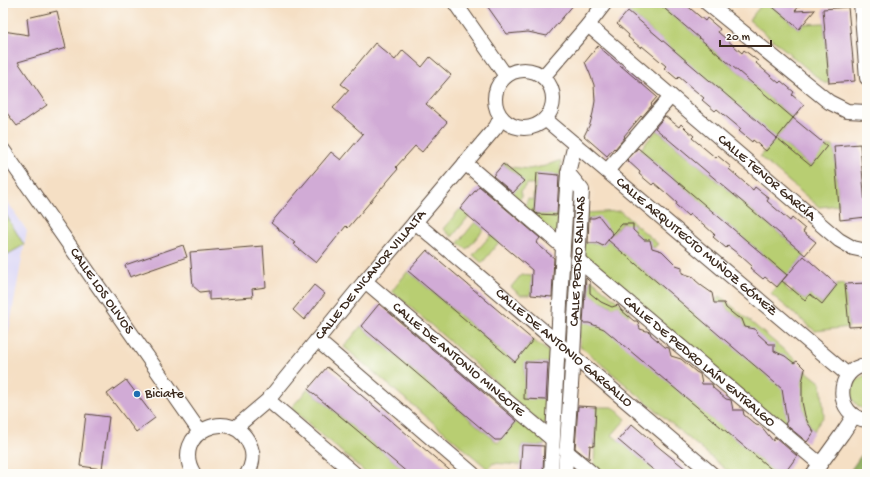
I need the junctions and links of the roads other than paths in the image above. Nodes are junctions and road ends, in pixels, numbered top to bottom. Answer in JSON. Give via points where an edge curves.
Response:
{"nodes":[{"id":1,"x":455,"y":3,"type":"edge"},
{"id":2,"x":605,"y":3,"type":"edge"},
{"id":3,"x":707,"y":3,"type":"edge"},
{"id":4,"x":861,"y":3,"type":"edge"},
{"id":5,"x":588,"y":25,"type":"junction"},
{"id":6,"x":506,"y":76,"type":"junction"},
{"id":7,"x":543,"y":77,"type":"junction"},
{"id":8,"x":867,"y":78,"type":"edge"},
{"id":9,"x":671,"y":96,"type":"junction"},
{"id":10,"x":867,"y":112,"type":"edge"},
{"id":11,"x":501,"y":117,"type":"junction"},
{"id":12,"x":545,"y":119,"type":"junction"},
{"id":13,"x":575,"y":144,"type":"junction"},
{"id":14,"x":3,"y":150,"type":"edge"},
{"id":15,"x":465,"y":163,"type":"junction"},
{"id":16,"x":607,"y":171,"type":"junction"},
{"id":17,"x":568,"y":173,"type":"junction"},
{"id":18,"x":415,"y":222,"type":"junction"},
{"id":19,"x":563,"y":247,"type":"junction"},
{"id":20,"x":867,"y":251,"type":"edge"},
{"id":21,"x":578,"y":260,"type":"junction"},
{"id":22,"x":365,"y":281,"type":"junction"},
{"id":23,"x":317,"y":340,"type":"junction"},
{"id":24,"x":558,"y":343,"type":"junction"},
{"id":25,"x":573,"y":356,"type":"junction"},
{"id":26,"x":867,"y":365,"type":"edge"},
{"id":27,"x":848,"y":375,"type":"junction"},
{"id":28,"x":268,"y":400,"type":"junction"},
{"id":29,"x":861,"y":418,"type":"edge"},
{"id":30,"x":235,"y":428,"type":"junction"},
{"id":31,"x":200,"y":432,"type":"junction"},
{"id":32,"x":552,"y":439,"type":"junction"},
{"id":33,"x":566,"y":451,"type":"junction"},
{"id":34,"x":817,"y":469,"type":"edge"},
{"id":35,"x":194,"y":474,"type":"edge"},
{"id":36,"x":247,"y":474,"type":"edge"},
{"id":37,"x":355,"y":474,"type":"edge"},
{"id":38,"x":473,"y":474,"type":"edge"},
{"id":39,"x":551,"y":474,"type":"edge"},
{"id":40,"x":565,"y":474,"type":"edge"},
{"id":41,"x":593,"y":474,"type":"edge"},
{"id":42,"x":712,"y":474,"type":"edge"}],
"edges":[{"from":1,"to":6,"type":"street"},
{"from":2,"to":5,"type":"street"},
{"from":3,"to":10,"type":"street","via":[[829,102],[847,111]]},
{"from":4,"to":8,"type":"street"},
{"from":5,"to":7,"type":"street"},
{"from":5,"to":9,"type":"street","name":"CALLE TENOR GARCÍA"},
{"from":6,"to":7,"type":"street","via":[[521,70],[535,72]]},
{"from":6,"to":11,"type":"street","via":[[496,90],[496,109]]},
{"from":7,"to":12,"type":"street","via":[[553,95],[552,105]]},
{"from":9,"to":16,"type":"street"},
{"from":9,"to":20,"type":"street","name":"CALLE TENOR GARCÍA","via":[[839,240],[853,248]]},
{"from":11,"to":12,"type":"street","via":[[512,125],[526,128],[535,126]]},
{"from":11,"to":15,"type":"street","name":"CALLE DE NICANOR VILLALTA","via":[[496,127]]},
{"from":12,"to":13,"type":"street","name":"CALLE ARQUITECTO MUÑOZ GÓMEZ"},
{"from":13,"to":16,"type":"street","name":"CALLE ARQUITECTO MUÑOZ GÓMEZ"},
{"from":13,"to":17,"type":"street","name":"CALLE PEDRO SALINAS"},
{"from":14,"to":31,"type":"street","name":"CALLE LOS OLIVOS"},
{"from":15,"to":18,"type":"street","name":"CALLE DE NICANOR VILLALTA"},
{"from":15,"to":19,"type":"street"},
{"from":16,"to":27,"type":"street","name":"CALLE ARQUITECTO MUÑOZ GÓMEZ"},
{"from":17,"to":19,"type":"street","name":"CALLE PEDRO SALINAS"},
{"from":17,"to":21,"type":"street","name":"CALLE PEDRO SALINAS","via":[[582,190]]},
{"from":18,"to":22,"type":"street","name":"CALLE DE NICANOR VILLALTA"},
{"from":18,"to":24,"type":"street","name":"CALLE DE ANTONIO GARGALLO"},
{"from":19,"to":24,"type":"street","name":"CALLE PEDRO SALINAS"},
{"from":21,"to":25,"type":"street","name":"CALLE PEDRO SALINAS"},
{"from":21,"to":34,"type":"street","name":"CALLE DE PEDRO LAÍN ENTRALGO"},
{"from":22,"to":23,"type":"street","name":"CALLE DE NICANOR VILLALTA"},
{"from":22,"to":32,"type":"street","name":"CALLE DE ANTONIO MINGOTE"},
{"from":23,"to":28,"type":"street","name":"CALLE DE NICANOR VILLALTA"},
{"from":23,"to":38,"type":"street"},
{"from":24,"to":25,"type":"street","name":"CALLE DE ANTONIO GARGALLO"},
{"from":24,"to":32,"type":"street","name":"CALLE PEDRO SALINAS"},
{"from":25,"to":33,"type":"street","name":"CALLE PEDRO SALINAS"},
{"from":25,"to":42,"type":"street","name":"CALLE DE ANTONIO GARGALLO"},
{"from":26,"to":27,"type":"street","via":[[854,369]]},
{"from":27,"to":29,"type":"street","via":[[843,384],[843,401],[847,409]]},
{"from":28,"to":30,"type":"street","name":"CALLE DE NICANOR VILLALTA"},
{"from":28,"to":37,"type":"street"},
{"from":29,"to":34,"type":"street","via":[[842,434]]},
{"from":30,"to":31,"type":"street","via":[[217,425]]},
{"from":30,"to":36,"type":"street","via":[[249,442],[252,451],[252,461]]},
{"from":31,"to":35,"type":"street","via":[[189,448],[188,458]]},
{"from":32,"to":39,"type":"street","name":"CALLE PEDRO SALINAS"},
{"from":33,"to":40,"type":"street","name":"CALLE PEDRO SALINAS"},
{"from":33,"to":41,"type":"street"}]}
